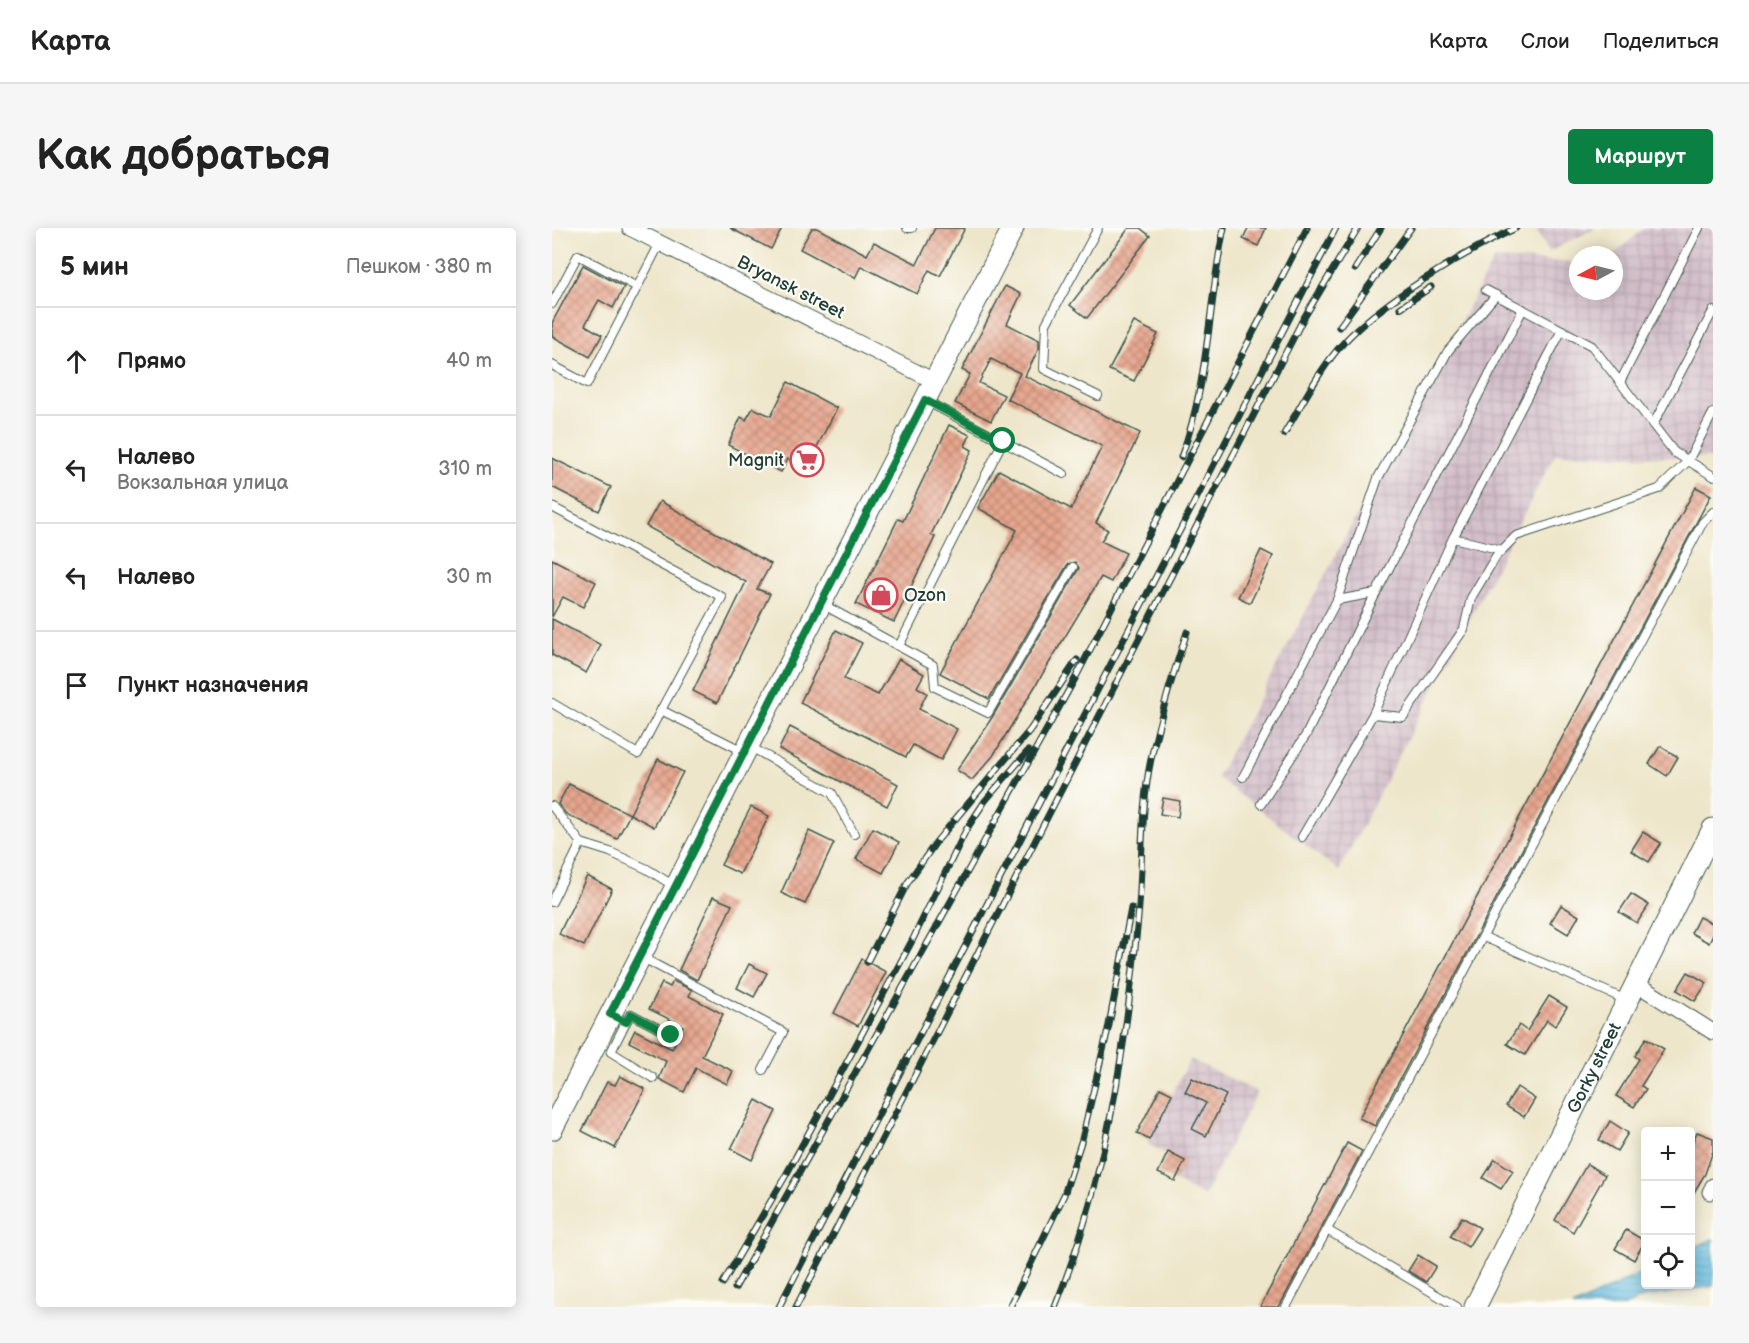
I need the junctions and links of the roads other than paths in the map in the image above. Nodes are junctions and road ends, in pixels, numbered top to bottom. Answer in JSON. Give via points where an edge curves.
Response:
{"nodes":[{"id":1,"x":630,"y":228,"type":"edge"},
{"id":2,"x":907,"y":228,"type":"edge"},
{"id":3,"x":912,"y":228,"type":"edge"},
{"id":4,"x":1012,"y":228,"type":"edge"},
{"id":5,"x":1098,"y":228,"type":"edge"},
{"id":6,"x":1699,"y":228,"type":"edge"},
{"id":7,"x":660,"y":243,"type":"junction"},
{"id":8,"x":637,"y":287,"type":"junction"},
{"id":9,"x":1486,"y":290,"type":"dead end"},
{"id":10,"x":1496,"y":295,"type":"junction"},
{"id":11,"x":552,"y":304,"type":"edge"},
{"id":12,"x":1523,"y":309,"type":"junction"},
{"id":13,"x":1713,"y":311,"type":"edge"},
{"id":14,"x":1562,"y":330,"type":"junction"},
{"id":15,"x":552,"y":365,"type":"edge"},
{"id":16,"x":1620,"y":382,"type":"junction"},
{"id":17,"x":929,"y":390,"type":"junction"},
{"id":18,"x":1098,"y":396,"type":"dead end"},
{"id":19,"x":1713,"y":413,"type":"edge"},
{"id":20,"x":1653,"y":425,"type":"junction"},
{"id":21,"x":1003,"y":441,"type":"junction"},
{"id":22,"x":1688,"y":461,"type":"junction"},
{"id":23,"x":1064,"y":474,"type":"dead end"},
{"id":24,"x":1713,"y":476,"type":"edge"},
{"id":25,"x":552,"y":507,"type":"edge"},
{"id":26,"x":1713,"y":512,"type":"edge"},
{"id":27,"x":1453,"y":538,"type":"junction"},
{"id":28,"x":1502,"y":549,"type":"junction"},
{"id":29,"x":1073,"y":567,"type":"dead end"},
{"id":30,"x":1376,"y":593,"type":"junction"},
{"id":31,"x":1338,"y":600,"type":"junction"},
{"id":32,"x":820,"y":603,"type":"junction"},
{"id":33,"x":899,"y":646,"type":"junction"},
{"id":34,"x":552,"y":703,"type":"edge"},
{"id":35,"x":661,"y":710,"type":"junction"},
{"id":36,"x":1373,"y":714,"type":"junction"},
{"id":37,"x":746,"y":749,"type":"junction"},
{"id":38,"x":1243,"y":777,"type":"dead end"},
{"id":39,"x":1261,"y":804,"type":"dead end"},
{"id":40,"x":552,"y":806,"type":"edge"},
{"id":41,"x":1713,"y":829,"type":"edge"},
{"id":42,"x":854,"y":834,"type":"dead end"},
{"id":43,"x":1302,"y":837,"type":"dead end"},
{"id":44,"x":581,"y":843,"type":"junction"},
{"id":45,"x":675,"y":887,"type":"junction"},
{"id":46,"x":552,"y":902,"type":"edge"},
{"id":47,"x":1484,"y":937,"type":"junction"},
{"id":48,"x":640,"y":957,"type":"junction"},
{"id":49,"x":1631,"y":992,"type":"junction"},
{"id":50,"x":618,"y":1018,"type":"junction"},
{"id":51,"x":1713,"y":1032,"type":"edge"},
{"id":52,"x":671,"y":1035,"type":"dead end"},
{"id":53,"x":763,"y":1070,"type":"dead end"},
{"id":54,"x":653,"y":1078,"type":"dead end"},
{"id":55,"x":552,"y":1129,"type":"edge"},
{"id":56,"x":1327,"y":1230,"type":"junction"},
{"id":57,"x":1286,"y":1307,"type":"edge"},
{"id":58,"x":1457,"y":1307,"type":"edge"},
{"id":59,"x":1475,"y":1307,"type":"edge"}],
"edges":[{"from":1,"to":7,"type":"street","name":"Bryansk street"},
{"from":2,"to":3,"type":"lane"},
{"from":4,"to":17,"type":"main road"},
{"from":5,"to":18,"type":"lane","via":[[1046,324],[1044,369]]},
{"from":6,"to":16,"type":"lane"},
{"from":7,"to":8,"type":"lane"},
{"from":7,"to":17,"type":"street","name":"Bryansk street"},
{"from":8,"to":11,"type":"lane","via":[[578,255]]},
{"from":8,"to":15,"type":"lane","via":[[587,384]]},
{"from":9,"to":10,"type":"lane"},
{"from":10,"to":12,"type":"lane"},
{"from":10,"to":31,"type":"lane","via":[[1448,351],[1378,478]]},
{"from":12,"to":14,"type":"lane"},
{"from":12,"to":30,"type":"lane"},
{"from":13,"to":20,"type":"lane"},
{"from":14,"to":16,"type":"lane","via":[[1593,346]]},
{"from":14,"to":27,"type":"lane"},
{"from":16,"to":20,"type":"lane"},
{"from":17,"to":21,"type":"lane"},
{"from":17,"to":32,"type":"main road"},
{"from":19,"to":22,"type":"lane"},
{"from":20,"to":22,"type":"lane","via":[[1674,452]]},
{"from":21,"to":23,"type":"lane"},
{"from":21,"to":33,"type":"lane"},
{"from":22,"to":24,"type":"lane"},
{"from":22,"to":28,"type":"lane","via":[[1659,489],[1516,536]]},
{"from":25,"to":35,"type":"lane","via":[[722,597]]},
{"from":26,"to":47,"type":"lane","via":[[1703,522]]},
{"from":27,"to":28,"type":"lane"},
{"from":27,"to":36,"type":"lane"},
{"from":28,"to":36,"type":"lane","via":[[1471,598],[1464,629],[1403,717]]},
{"from":29,"to":33,"type":"lane","via":[[988,713],[935,687],[933,665]]},
{"from":30,"to":31,"type":"lane"},
{"from":30,"to":39,"type":"lane","via":[[1306,735]]},
{"from":31,"to":38,"type":"lane"},
{"from":32,"to":33,"type":"lane"},
{"from":32,"to":37,"type":"main road"},
{"from":34,"to":35,"type":"lane","via":[[638,754]]},
{"from":35,"to":37,"type":"lane"},
{"from":36,"to":43,"type":"lane"},
{"from":37,"to":42,"type":"lane","via":[[832,793]]},
{"from":37,"to":45,"type":"main road"},
{"from":40,"to":44,"type":"lane"},
{"from":41,"to":49,"type":"main road","name":"Gorky street"},
{"from":44,"to":45,"type":"lane","via":[[628,861]]},
{"from":44,"to":46,"type":"lane"},
{"from":45,"to":48,"type":"main road"},
{"from":47,"to":49,"type":"lane"},
{"from":47,"to":56,"type":"lane"},
{"from":48,"to":50,"type":"main road"},
{"from":48,"to":53,"type":"lane","via":[[783,1032]]},
{"from":49,"to":51,"type":"street"},
{"from":49,"to":59,"type":"main road","name":"Gorky street"},
{"from":50,"to":52,"type":"lane","via":[[631,1014]]},
{"from":50,"to":54,"type":"lane","via":[[611,1052]]},
{"from":50,"to":55,"type":"main road"},
{"from":56,"to":57,"type":"lane"},
{"from":56,"to":58,"type":"lane"}]}
